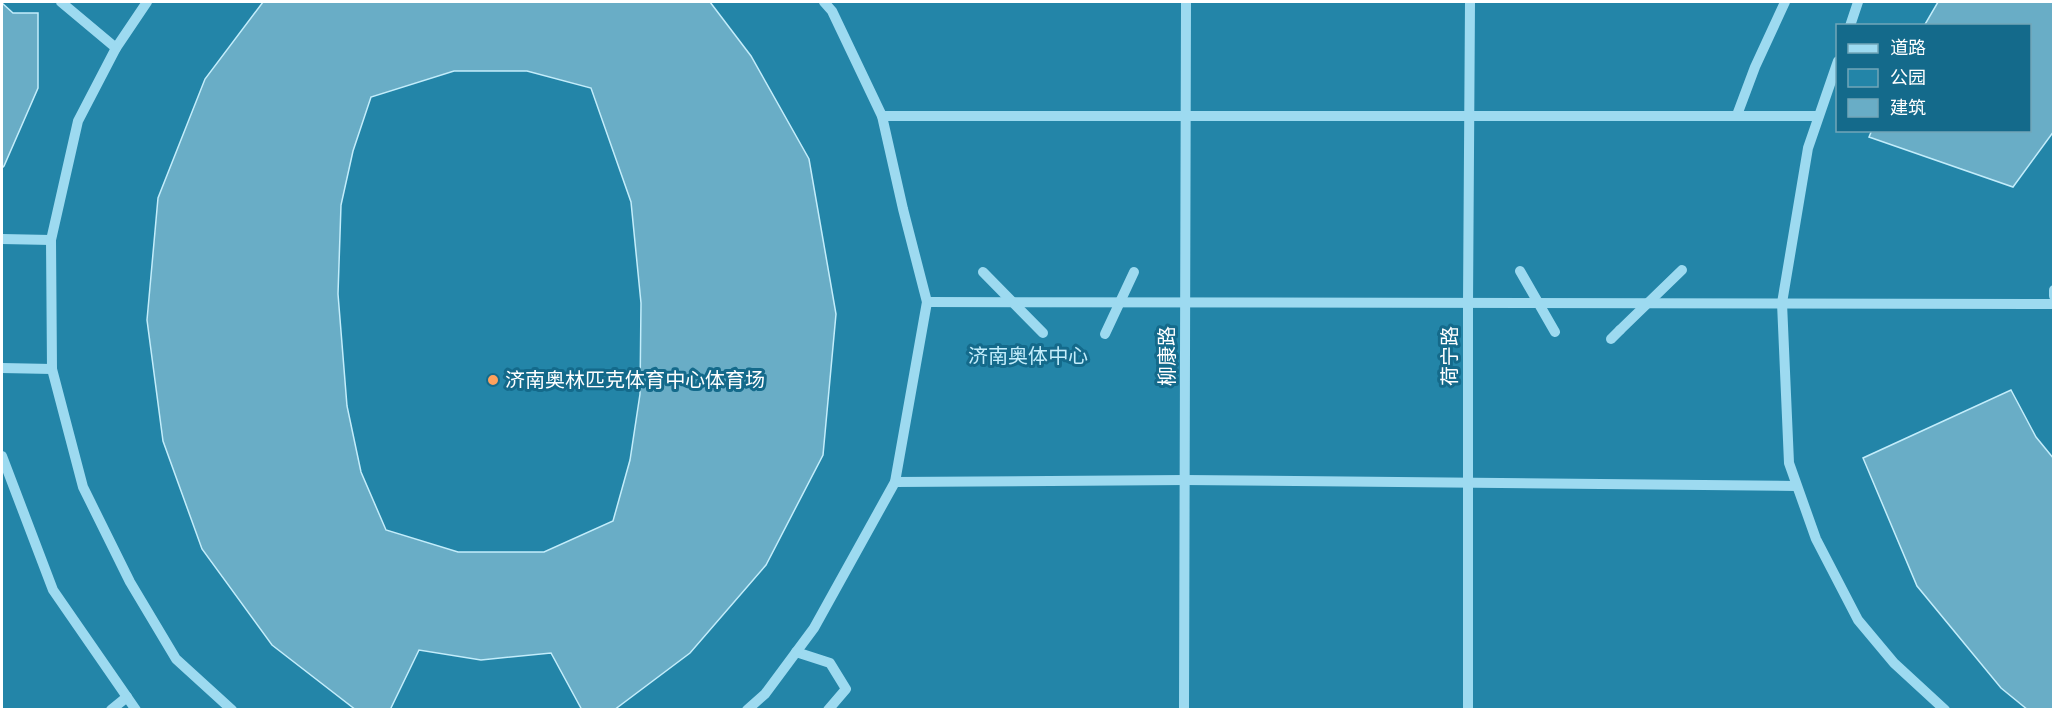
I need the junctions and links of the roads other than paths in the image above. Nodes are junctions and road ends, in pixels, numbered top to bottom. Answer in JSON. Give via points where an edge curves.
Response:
{"nodes":[{"id":1,"x":61,"y":2,"type":"edge"},
{"id":2,"x":147,"y":2,"type":"edge"},
{"id":3,"x":824,"y":2,"type":"edge"},
{"id":4,"x":1186,"y":2,"type":"edge"},
{"id":5,"x":1470,"y":2,"type":"edge"},
{"id":6,"x":1785,"y":2,"type":"edge"},
{"id":7,"x":1858,"y":2,"type":"edge"},
{"id":8,"x":1851,"y":24,"type":"edge"},
{"id":9,"x":116,"y":48,"type":"junction"},
{"id":10,"x":1836,"y":66,"type":"edge"},
{"id":11,"x":1737,"y":115,"type":"junction"},
{"id":12,"x":882,"y":116,"type":"junction"},
{"id":13,"x":1185,"y":116,"type":"junction"},
{"id":14,"x":1470,"y":116,"type":"junction"},
{"id":15,"x":1818,"y":116,"type":"junction"},
{"id":16,"x":2,"y":239,"type":"edge"},
{"id":17,"x":51,"y":240,"type":"junction"},
{"id":18,"x":1682,"y":270,"type":"dead end"},
{"id":19,"x":1520,"y":271,"type":"dead end"},
{"id":20,"x":983,"y":272,"type":"dead end"},
{"id":21,"x":1134,"y":272,"type":"dead end"},
{"id":22,"x":2054,"y":290,"type":"edge"},
{"id":23,"x":2054,"y":296,"type":"edge"},
{"id":24,"x":927,"y":302,"type":"junction"},
{"id":25,"x":1185,"y":302,"type":"junction"},
{"id":26,"x":1467,"y":303,"type":"junction"},
{"id":27,"x":1782,"y":303,"type":"junction"},
{"id":28,"x":2054,"y":304,"type":"edge"},
{"id":29,"x":1045,"y":335,"type":"dead end"},
{"id":30,"x":1104,"y":336,"type":"dead end"},
{"id":31,"x":1557,"y":336,"type":"dead end"},
{"id":32,"x":1611,"y":339,"type":"dead end"},
{"id":33,"x":2,"y":368,"type":"edge"},
{"id":34,"x":52,"y":369,"type":"junction"},
{"id":35,"x":2,"y":456,"type":"edge"},
{"id":36,"x":1185,"y":480,"type":"junction"},
{"id":37,"x":895,"y":482,"type":"junction"},
{"id":38,"x":1468,"y":483,"type":"junction"},
{"id":39,"x":1796,"y":486,"type":"junction"},
{"id":40,"x":796,"y":652,"type":"junction"},
{"id":41,"x":127,"y":697,"type":"junction"},
{"id":42,"x":111,"y":710,"type":"edge"},
{"id":43,"x":136,"y":710,"type":"edge"},
{"id":44,"x":232,"y":710,"type":"edge"},
{"id":45,"x":747,"y":710,"type":"edge"},
{"id":46,"x":828,"y":710,"type":"edge"},
{"id":47,"x":1184,"y":710,"type":"edge"},
{"id":48,"x":1468,"y":710,"type":"edge"},
{"id":49,"x":1946,"y":710,"type":"edge"}],
"edges":[{"from":1,"to":9,"type":"street"},
{"from":2,"to":9,"type":"street"},
{"from":3,"to":12,"type":"street","via":[[832,11]]},
{"from":4,"to":13,"type":"street","name":"柳康路"},
{"from":5,"to":14,"type":"street","name":"荷宁路"},
{"from":6,"to":11,"type":"street"},
{"from":7,"to":8,"type":"street"},
{"from":9,"to":17,"type":"street","via":[[78,121]]},
{"from":10,"to":15,"type":"street"},
{"from":11,"to":14,"type":"street"},
{"from":11,"to":15,"type":"street"},
{"from":12,"to":13,"type":"street"},
{"from":12,"to":24,"type":"street"},
{"from":13,"to":14,"type":"street"},
{"from":13,"to":25,"type":"street","name":"柳康路"},
{"from":14,"to":26,"type":"street","name":"荷宁路"},
{"from":15,"to":27,"type":"street","via":[[1808,148]]},
{"from":16,"to":17,"type":"street"},
{"from":17,"to":34,"type":"street"},
{"from":18,"to":32,"type":"street","bridge":true},
{"from":19,"to":31,"type":"street","bridge":true},
{"from":20,"to":29,"type":"street","bridge":true},
{"from":21,"to":30,"type":"street","bridge":true},
{"from":22,"to":23,"type":"street"},
{"from":24,"to":25,"type":"street"},
{"from":24,"to":37,"type":"street"},
{"from":25,"to":26,"type":"street"},
{"from":25,"to":36,"type":"street","name":"柳康路"},
{"from":26,"to":27,"type":"street"},
{"from":26,"to":38,"type":"street","name":"荷宁路"},
{"from":27,"to":28,"type":"street"},
{"from":27,"to":39,"type":"street","via":[[1789,463]]},
{"from":33,"to":34,"type":"street"},
{"from":34,"to":44,"type":"street","via":[[83,487],[130,582],[176,659]]},
{"from":35,"to":41,"type":"street","via":[[53,590]]},
{"from":36,"to":37,"type":"street"},
{"from":36,"to":38,"type":"street"},
{"from":36,"to":47,"type":"street","name":"柳康路"},
{"from":37,"to":40,"type":"street","via":[[814,628]]},
{"from":38,"to":39,"type":"street"},
{"from":38,"to":48,"type":"street","name":"荷宁路"},
{"from":39,"to":49,"type":"street","via":[[1816,539],[1858,620],[1894,663]]},
{"from":40,"to":45,"type":"street","via":[[765,694]]},
{"from":40,"to":46,"type":"street","via":[[830,663],[846,689]]},
{"from":41,"to":42,"type":"street"},
{"from":41,"to":43,"type":"street"}]}
